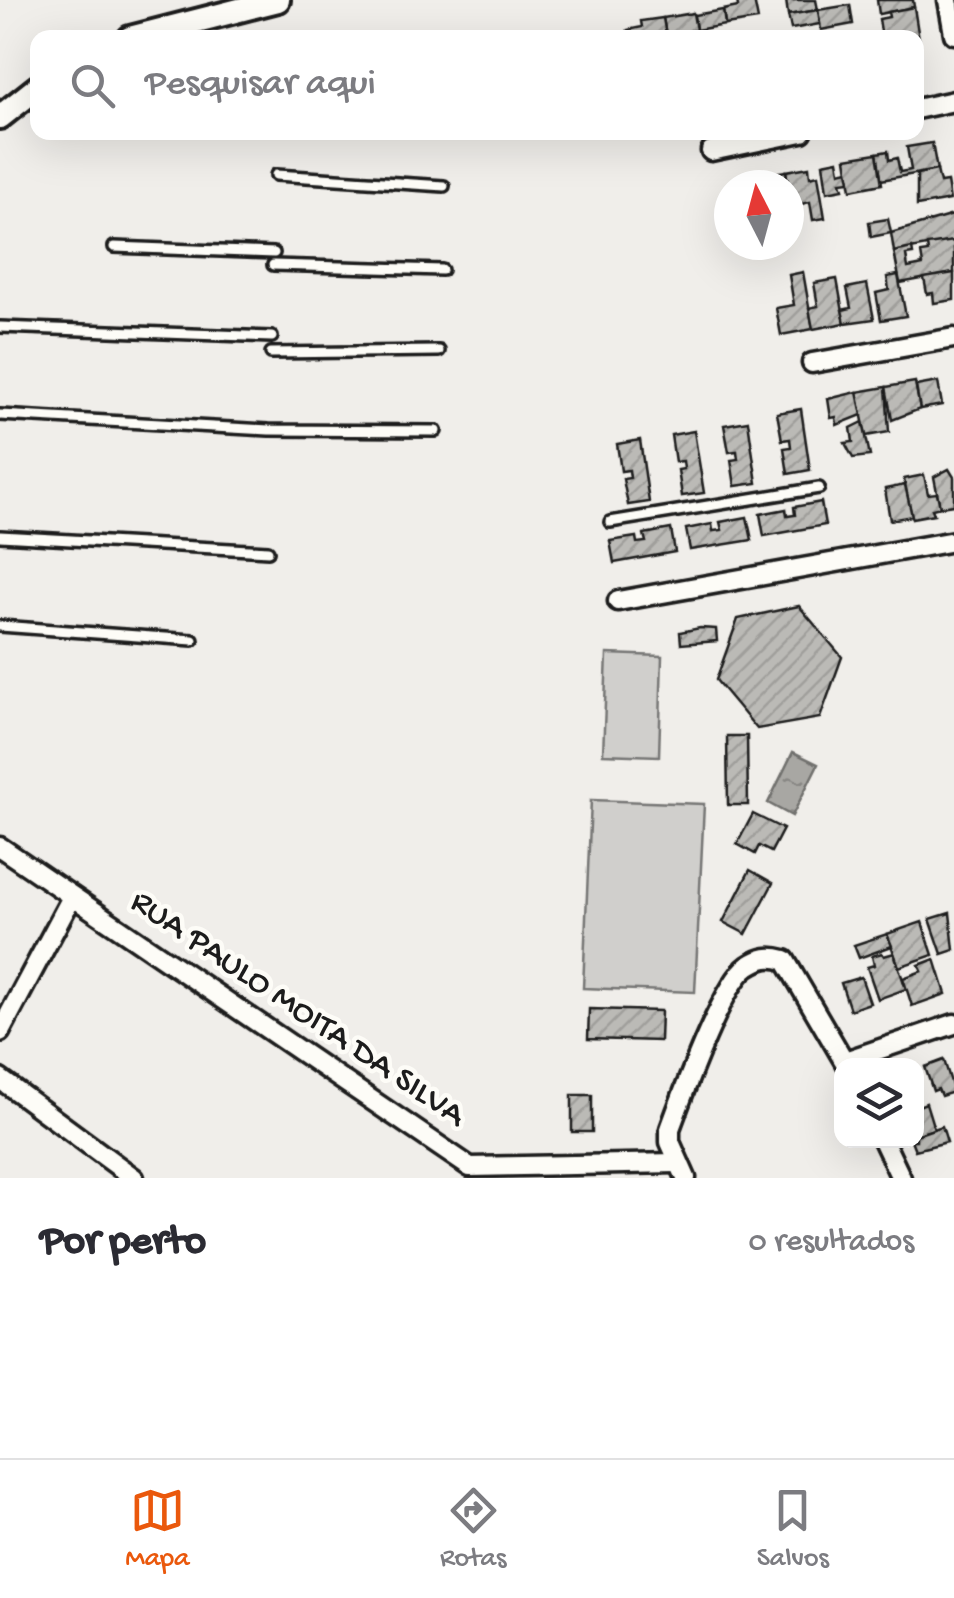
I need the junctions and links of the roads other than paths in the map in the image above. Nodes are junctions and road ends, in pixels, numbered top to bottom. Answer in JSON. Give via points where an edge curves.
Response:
{"nodes":[{"id":1,"x":278,"y":0,"type":"edge"},
{"id":2,"x":948,"y":0,"type":"edge"},
{"id":3,"x":161,"y":30,"type":"edge"},
{"id":4,"x":954,"y":34,"type":"edge"},
{"id":5,"x":30,"y":93,"type":"edge"},
{"id":6,"x":954,"y":101,"type":"edge"},
{"id":7,"x":924,"y":107,"type":"edge"},
{"id":8,"x":0,"y":117,"type":"edge"},
{"id":9,"x":766,"y":140,"type":"edge"},
{"id":10,"x":711,"y":152,"type":"dead end"},
{"id":11,"x":276,"y":175,"type":"dead end"},
{"id":12,"x":444,"y":186,"type":"dead end"},
{"id":13,"x":114,"y":246,"type":"dead end"},
{"id":14,"x":274,"y":253,"type":"dead end"},
{"id":15,"x":273,"y":265,"type":"dead end"},
{"id":16,"x":442,"y":270,"type":"dead end"},
{"id":17,"x":0,"y":327,"type":"edge"},
{"id":18,"x":272,"y":337,"type":"dead end"},
{"id":19,"x":954,"y":338,"type":"edge"},
{"id":20,"x":438,"y":351,"type":"dead end"},
{"id":21,"x":271,"y":354,"type":"dead end"},
{"id":22,"x":812,"y":363,"type":"dead end"},
{"id":23,"x":0,"y":415,"type":"edge"},
{"id":24,"x":436,"y":431,"type":"dead end"},
{"id":25,"x":819,"y":488,"type":"dead end"},
{"id":26,"x":610,"y":522,"type":"dead end"},
{"id":27,"x":0,"y":536,"type":"edge"},
{"id":28,"x":954,"y":542,"type":"edge"},
{"id":29,"x":268,"y":552,"type":"dead end"},
{"id":30,"x":618,"y":601,"type":"dead end"},
{"id":31,"x":0,"y":626,"type":"edge"},
{"id":32,"x":193,"y":640,"type":"dead end"},
{"id":33,"x":0,"y":847,"type":"edge"},
{"id":34,"x":72,"y":896,"type":"junction"},
{"id":35,"x":954,"y":1024,"type":"edge"},
{"id":36,"x":0,"y":1032,"type":"edge"},
{"id":37,"x":843,"y":1058,"type":"edge"},
{"id":38,"x":860,"y":1058,"type":"edge"},
{"id":39,"x":0,"y":1079,"type":"edge"},
{"id":40,"x":887,"y":1148,"type":"edge"},
{"id":41,"x":682,"y":1170,"type":"edge"},
{"id":42,"x":469,"y":1173,"type":"edge"},
{"id":43,"x":540,"y":1173,"type":"edge"},
{"id":44,"x":134,"y":1178,"type":"edge"},
{"id":45,"x":901,"y":1178,"type":"edge"}],
"edges":[{"from":1,"to":3,"type":"main road"},
{"from":2,"to":4,"type":"street"},
{"from":5,"to":8,"type":"main road"},
{"from":6,"to":7,"type":"street"},
{"from":9,"to":10,"type":"street"},
{"from":11,"to":12,"type":"lane"},
{"from":13,"to":14,"type":"lane"},
{"from":15,"to":16,"type":"lane"},
{"from":17,"to":18,"type":"lane"},
{"from":19,"to":22,"type":"street"},
{"from":20,"to":21,"type":"lane"},
{"from":23,"to":24,"type":"lane","via":[[269,430]]},
{"from":25,"to":26,"type":"lane"},
{"from":27,"to":29,"type":"lane"},
{"from":28,"to":30,"type":"street"},
{"from":31,"to":32,"type":"lane"},
{"from":33,"to":34,"type":"street","name":"RUA PAULO MOITA DA SILVA"},
{"from":34,"to":36,"type":"street"},
{"from":34,"to":42,"type":"street","name":"RUA PAULO MOITA DA SILVA"},
{"from":35,"to":38,"type":"street"},
{"from":37,"to":41,"type":"street","via":[[785,960],[768,956],[744,968],[700,1049],[670,1128]]},
{"from":39,"to":44,"type":"street"},
{"from":40,"to":45,"type":"street"},
{"from":41,"to":43,"type":"street","name":"RUA PAULO MOITA DA SILVA"},
{"from":42,"to":43,"type":"street","name":"RUA PAULO MOITA DA SILVA"}]}
